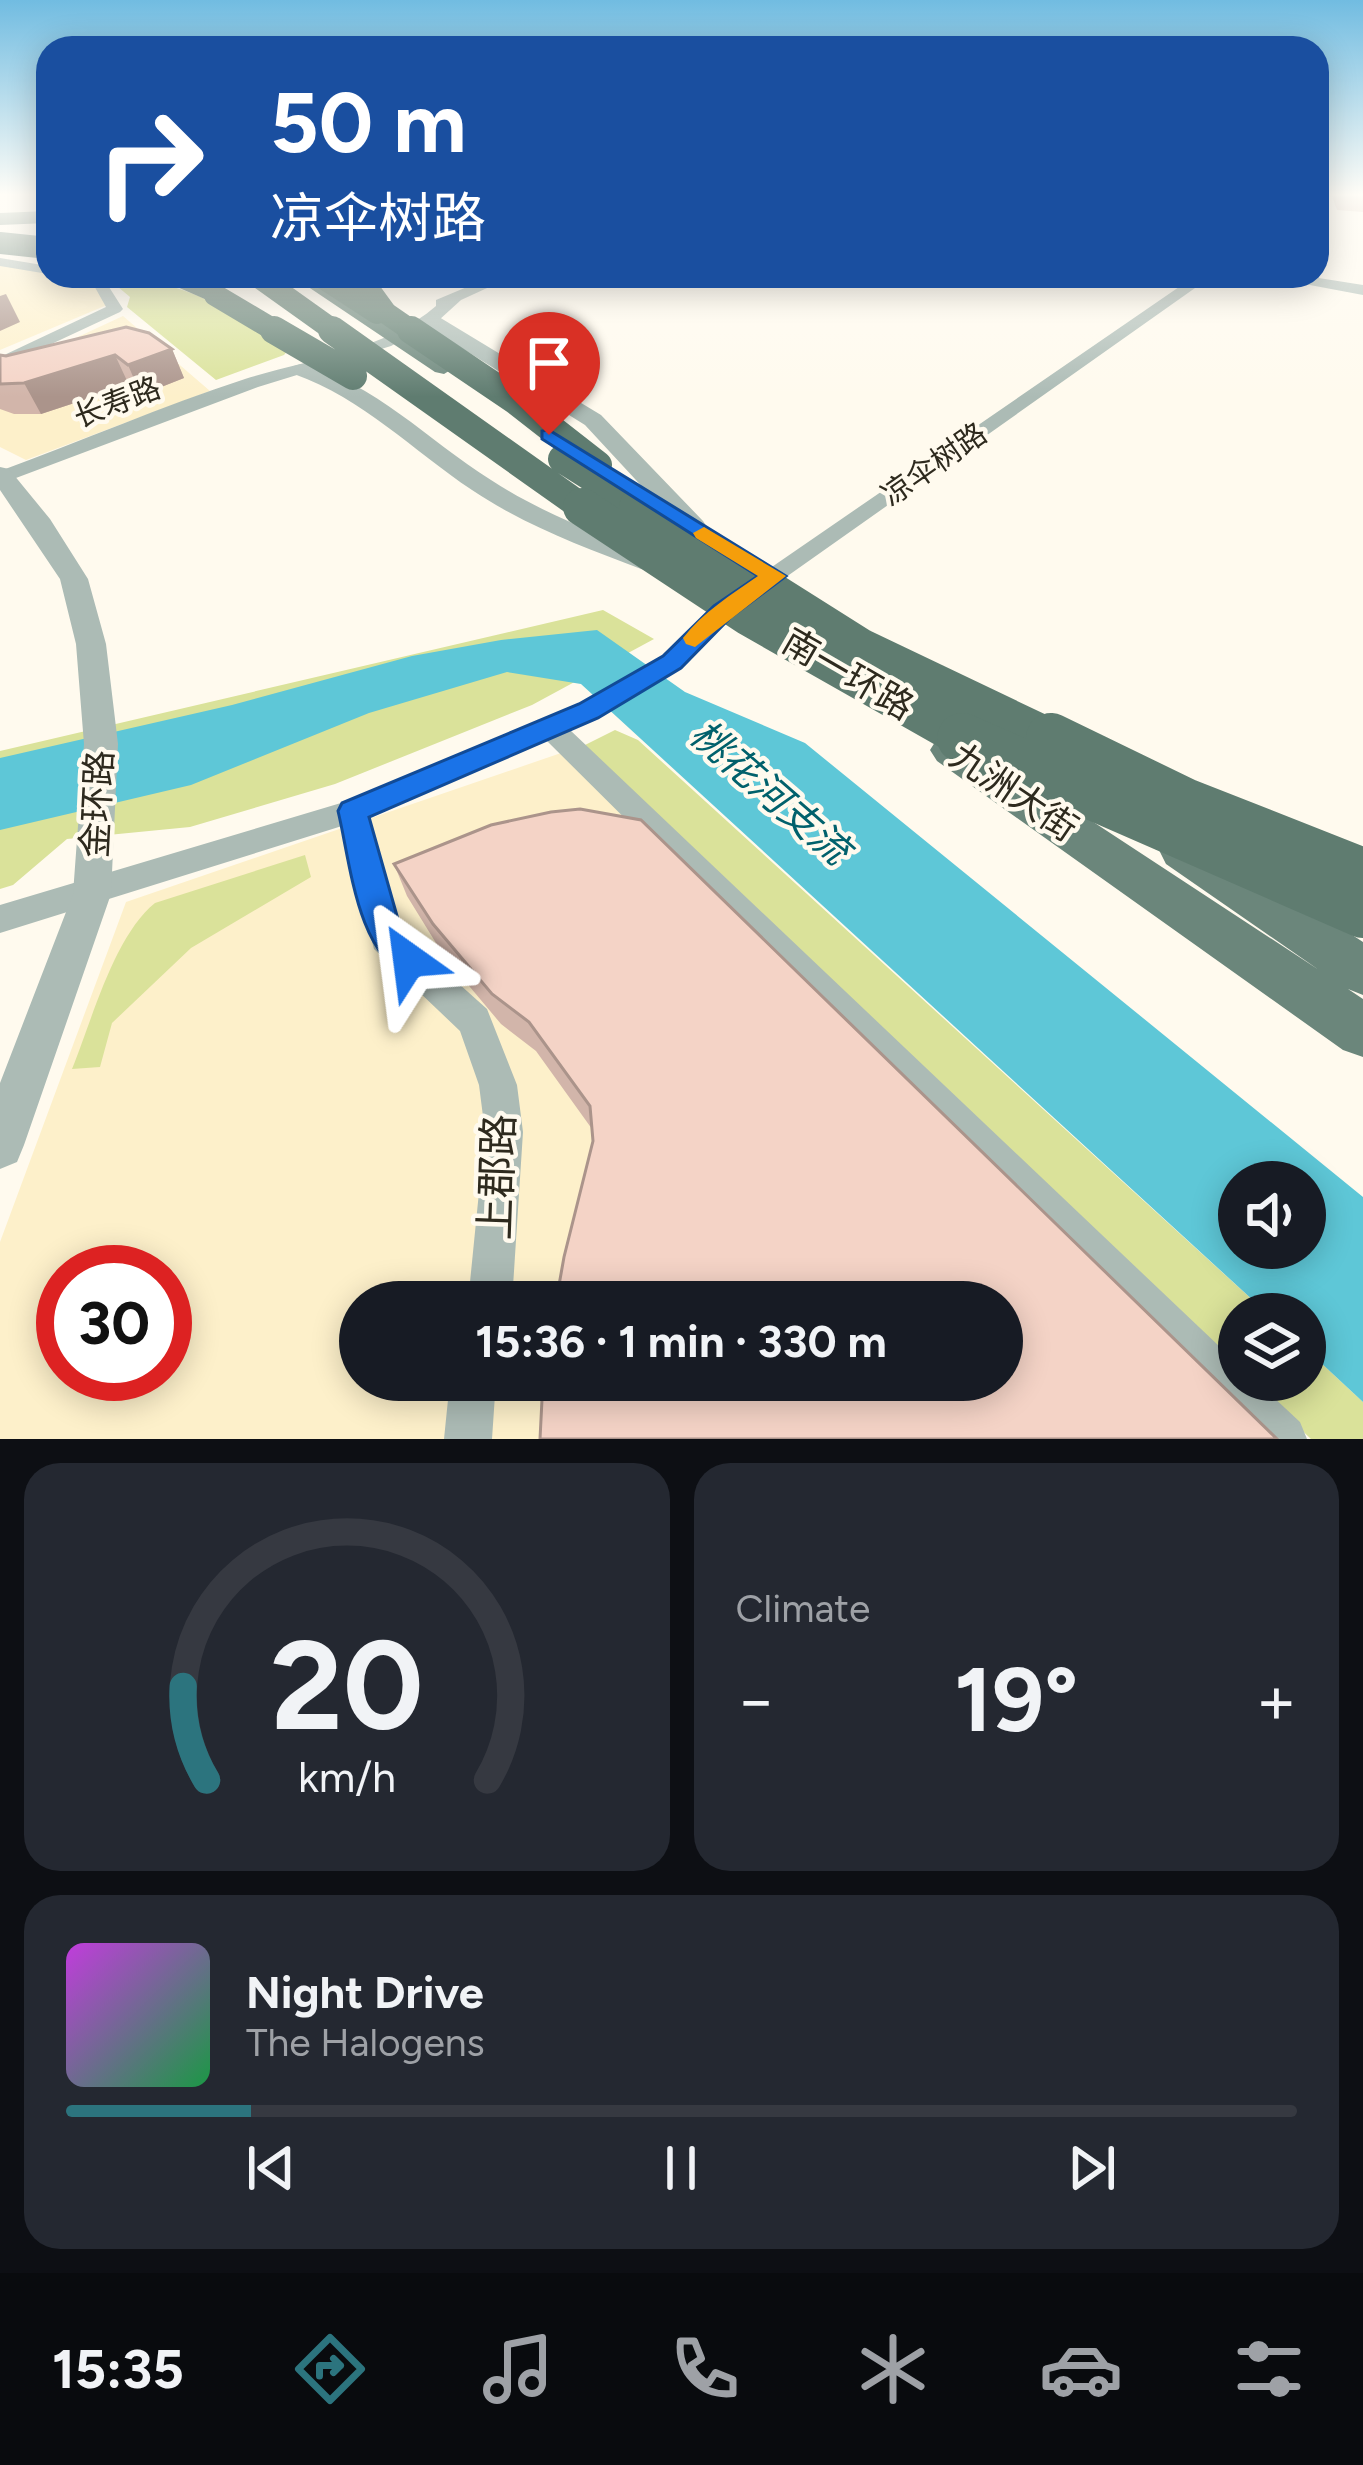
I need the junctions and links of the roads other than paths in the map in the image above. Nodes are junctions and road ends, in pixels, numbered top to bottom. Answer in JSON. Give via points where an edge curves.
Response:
{"nodes":[{"id":1,"x":1329,"y":285,"type":"edge"},
{"id":2,"x":102,"y":288,"type":"edge"},
{"id":3,"x":194,"y":288,"type":"edge"},
{"id":4,"x":244,"y":288,"type":"edge"},
{"id":5,"x":260,"y":288,"type":"edge"},
{"id":6,"x":274,"y":288,"type":"edge"},
{"id":7,"x":306,"y":288,"type":"edge"},
{"id":8,"x":322,"y":288,"type":"edge"},
{"id":9,"x":338,"y":288,"type":"edge"},
{"id":10,"x":368,"y":288,"type":"edge"},
{"id":11,"x":479,"y":288,"type":"edge"},
{"id":12,"x":1188,"y":288,"type":"edge"},
{"id":13,"x":1363,"y":290,"type":"edge"},
{"id":14,"x":454,"y":299,"type":"junction"},
{"id":15,"x":432,"y":322,"type":"junction"},
{"id":16,"x":390,"y":330,"type":"junction"},
{"id":17,"x":342,"y":348,"type":"junction"},
{"id":18,"x":0,"y":362,"type":"edge"},
{"id":19,"x":301,"y":370,"type":"junction"},
{"id":20,"x":255,"y":382,"type":"junction"},
{"id":21,"x":549,"y":435,"type":"junction"},
{"id":22,"x":2,"y":476,"type":"edge"},
{"id":23,"x":566,"y":506,"type":"junction"},
{"id":24,"x":634,"y":507,"type":"junction"},
{"id":25,"x":694,"y":527,"type":"junction"},
{"id":26,"x":653,"y":561,"type":"junction"},
{"id":27,"x":774,"y":576,"type":"junction"},
{"id":28,"x":723,"y":611,"type":"junction"},
{"id":29,"x":551,"y":728,"type":"junction"},
{"id":30,"x":352,"y":811,"type":"junction"},
{"id":31,"x":1363,"y":873,"type":"edge"},
{"id":32,"x":92,"y":894,"type":"junction"},
{"id":33,"x":1363,"y":913,"type":"edge"},
{"id":34,"x":0,"y":919,"type":"edge"},
{"id":35,"x":1363,"y":971,"type":"edge"},
{"id":36,"x":1363,"y":1031,"type":"edge"},
{"id":37,"x":0,"y":1144,"type":"edge"},
{"id":38,"x":492,"y":1281,"type":"edge"},
{"id":39,"x":471,"y":1401,"type":"edge"},
{"id":40,"x":468,"y":1439,"type":"edge"},
{"id":41,"x":1283,"y":1439,"type":"edge"}],
"edges":[{"from":1,"to":13,"type":"street"},
{"from":2,"to":18,"type":"street","via":[[115,309]]},
{"from":3,"to":26,"type":"highway","bridge":true,"via":[[328,359],[556,516]]},
{"from":4,"to":23,"type":"highway","bridge":true,"via":[[478,458]]},
{"from":5,"to":17,"type":"main road","name":"九洲大街"},
{"from":6,"to":26,"type":"highway","name":"南一环路","bridge":true},
{"from":7,"to":24,"type":"highway","name":"南一环路","bridge":true},
{"from":8,"to":16,"type":"main road","name":"九洲大街"},
{"from":9,"to":21,"type":"highway","bridge":true},
{"from":10,"to":24,"type":"highway","bridge":true,"via":[[386,313],[601,468]]},
{"from":11,"to":14,"type":"street","name":"长寿路"},
{"from":12,"to":27,"type":"street","name":"凉伞树路"},
{"from":14,"to":15,"type":"street","name":"长寿路"},
{"from":14,"to":16,"type":"street","name":"长寿路"},
{"from":15,"to":16,"type":"street","name":"长寿路"},
{"from":15,"to":25,"type":"street","via":[[593,420]]},
{"from":16,"to":17,"type":"street","name":"长寿路"},
{"from":16,"to":21,"type":"main road","name":"九洲大街"},
{"from":17,"to":19,"type":"street","name":"长寿路"},
{"from":17,"to":20,"type":"street","name":"长寿路"},
{"from":17,"to":23,"type":"main road","name":"九洲大街"},
{"from":19,"to":20,"type":"street","name":"长寿路"},
{"from":19,"to":26,"type":"street","via":[[338,380],[550,527]]},
{"from":20,"to":22,"type":"street","name":"长寿路"},
{"from":21,"to":25,"type":"main road","name":"九洲大街"},
{"from":22,"to":32,"type":"street","name":"金环路","via":[[74,579],[91,644],[101,744]]},
{"from":23,"to":26,"type":"main road","name":"九洲大街"},
{"from":24,"to":31,"type":"highway","name":"南一环路","bridge":true,"via":[[862,648],[1185,803]]},
{"from":25,"to":27,"type":"main road","name":"九洲大街"},
{"from":26,"to":28,"type":"main road","name":"九洲大街"},
{"from":26,"to":33,"type":"highway","name":"南一环路","bridge":true,"via":[[992,755]]},
{"from":27,"to":28,"type":"street","name":"凉伞树路"},
{"from":27,"to":35,"type":"main road","name":"九洲大街"},
{"from":28,"to":29,"type":"street","name":"凉伞树路","via":[[672,662]]},
{"from":28,"to":36,"type":"main road","name":"九洲大街","via":[[909,720]]},
{"from":29,"to":30,"type":"street"},
{"from":29,"to":41,"type":"street"},
{"from":30,"to":32,"type":"street"},
{"from":30,"to":38,"type":"street","name":"上郡路","via":[[386,938],[474,1022],[498,1085],[504,1132]]},
{"from":32,"to":34,"type":"street"},
{"from":32,"to":37,"type":"street","name":"金环路"},
{"from":39,"to":40,"type":"street"}]}
